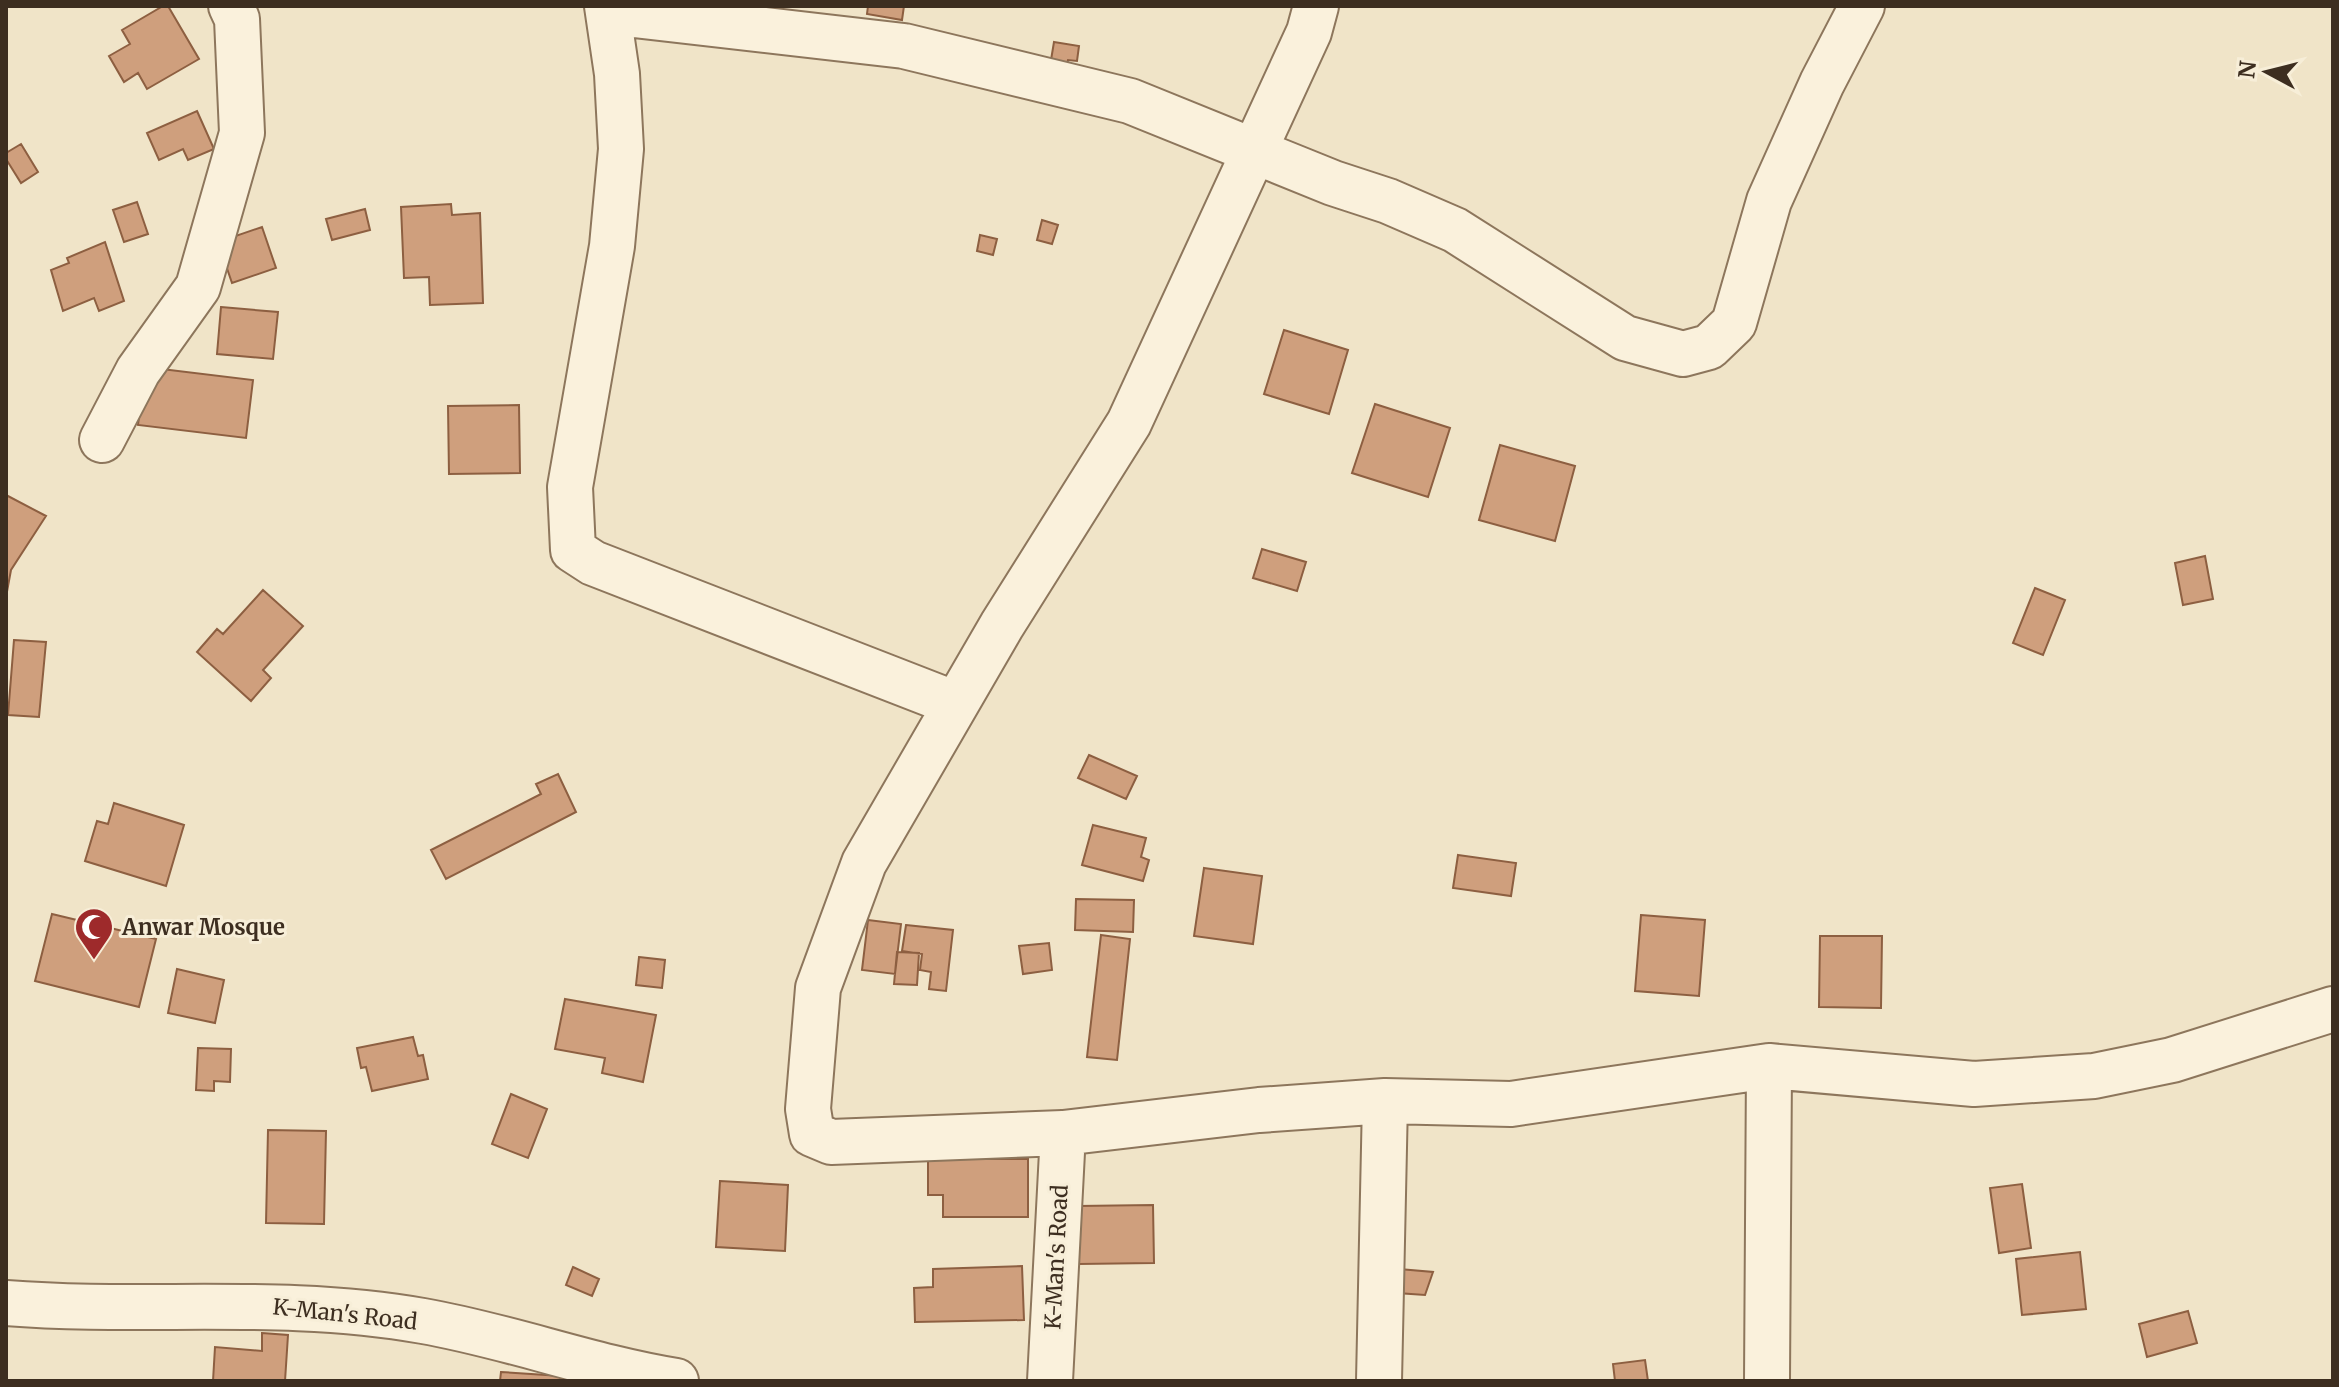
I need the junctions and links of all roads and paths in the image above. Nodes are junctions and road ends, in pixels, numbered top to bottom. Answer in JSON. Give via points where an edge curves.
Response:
{"nodes":[{"id":1,"x":231,"y":6,"type":"edge"},
{"id":2,"x":608,"y":6,"type":"edge"},
{"id":3,"x":1316,"y":6,"type":"edge"},
{"id":4,"x":1862,"y":6,"type":"edge"},
{"id":5,"x":1256,"y":150,"type":"junction"},
{"id":6,"x":102,"y":440,"type":"dead end"},
{"id":7,"x":956,"y":704,"type":"junction"},
{"id":8,"x":2333,"y":1009,"type":"edge"},
{"id":9,"x":1769,"y":1066,"type":"junction"},
{"id":10,"x":1385,"y":1101,"type":"junction"},
{"id":11,"x":1063,"y":1133,"type":"junction"},
{"id":12,"x":6,"y":1303,"type":"edge"},
{"id":13,"x":676,"y":1381,"type":"edge"},
{"id":14,"x":1050,"y":1381,"type":"edge"},
{"id":15,"x":1379,"y":1381,"type":"edge"},
{"id":16,"x":1767,"y":1381,"type":"edge"}],
"edges":[{"from":1,"to":6,"type":"street","via":[[237,19],[242,133],[198,287],[138,371]]},
{"from":2,"to":5,"type":"street","via":[[625,14],[904,46],[1130,101]]},
{"from":2,"to":7,"type":"street","via":[[621,149],[612,246],[570,487],[573,550],[593,563]]},
{"from":3,"to":5,"type":"street"},
{"from":4,"to":5,"type":"street","via":[[1769,201],[1734,323],[1709,347],[1683,354],[1625,338],[1455,230]]},
{"from":5,"to":7,"type":"street","via":[[1129,423]]},
{"from":7,"to":11,"type":"street","via":[[864,863],[818,988],[808,1109],[812,1134],[831,1142]]},
{"from":8,"to":9,"type":"street","via":[[2172,1060],[2094,1076],[1974,1084]]},
{"from":9,"to":10,"type":"street","via":[[1511,1104]]},
{"from":9,"to":16,"type":"street"},
{"from":10,"to":11,"type":"street"},
{"from":10,"to":15,"type":"street"},
{"from":11,"to":14,"type":"street","name":"K-Man's Road"},
{"from":12,"to":13,"type":"street","name":"K-Man's Road","via":[[228,1304],[422,1320]]}]}
